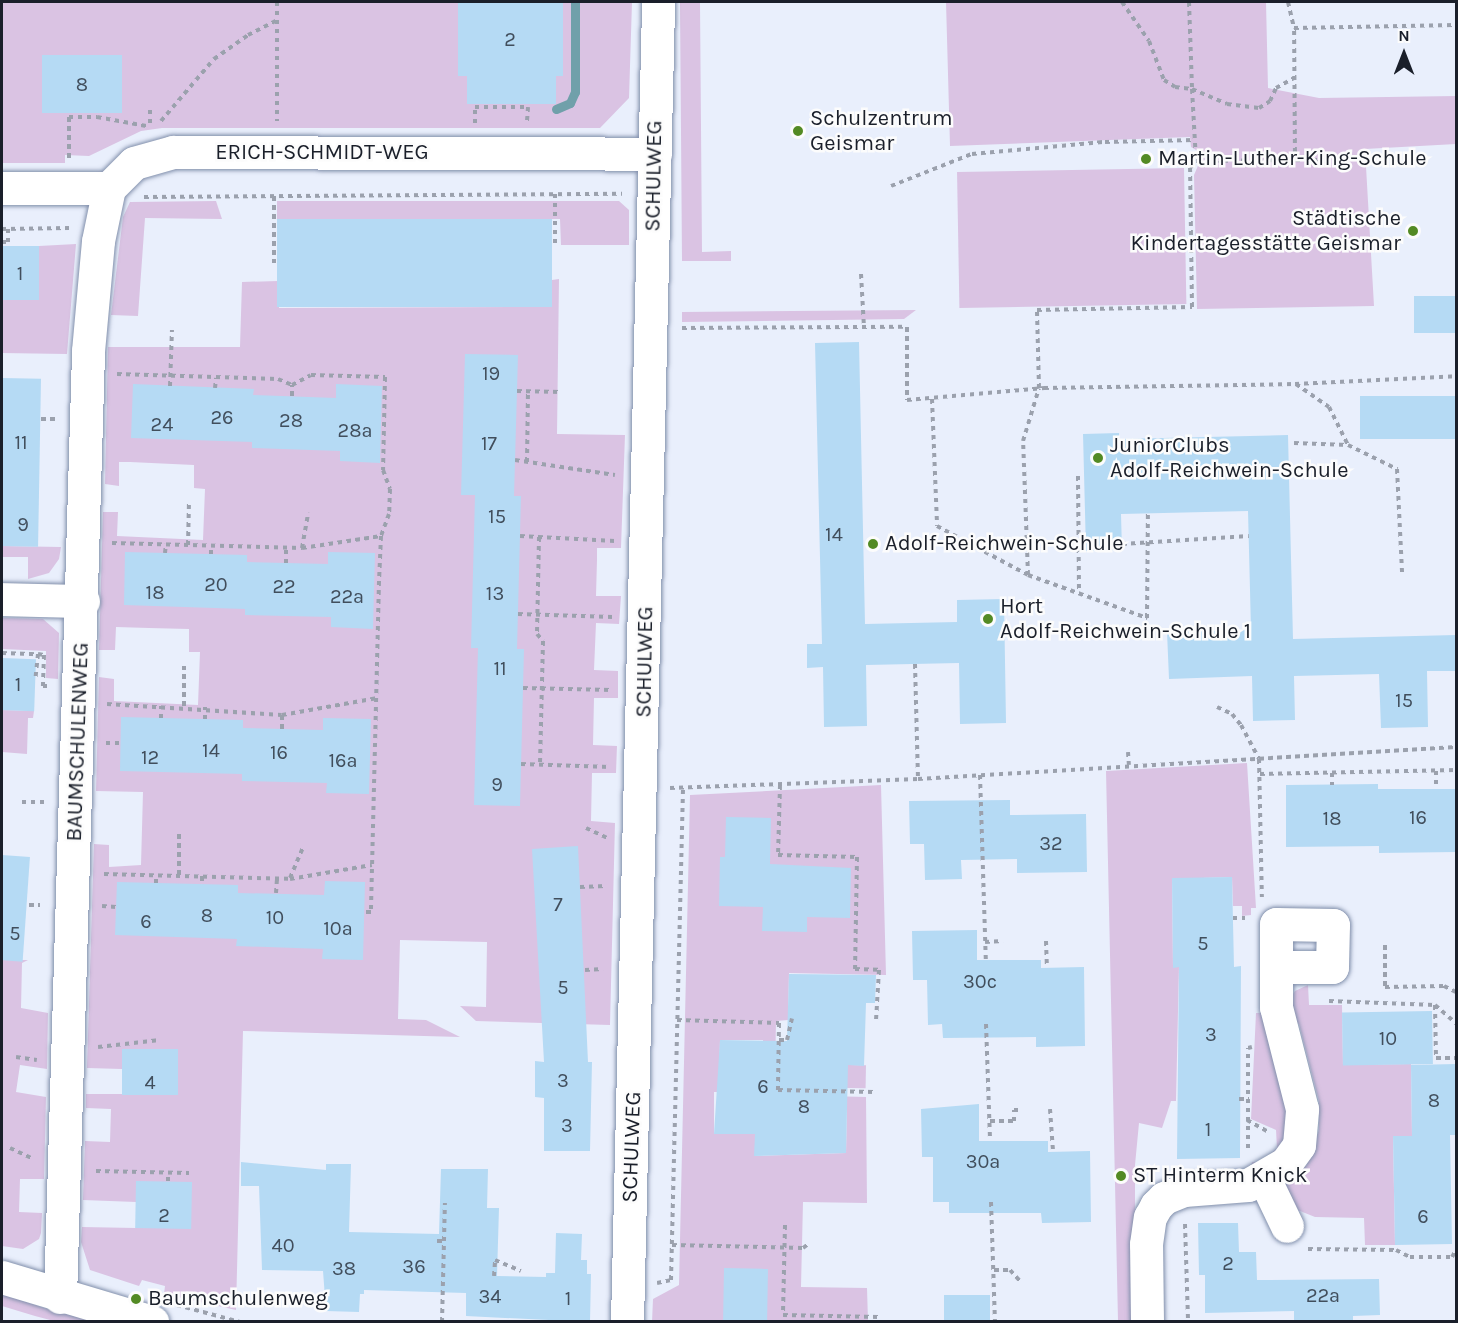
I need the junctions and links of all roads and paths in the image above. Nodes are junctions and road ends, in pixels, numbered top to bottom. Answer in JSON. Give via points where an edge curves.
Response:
{"nodes":[{"id":1,"x":277,"y":2,"type":"edge"},
{"id":2,"x":658,"y":2,"type":"edge"},
{"id":3,"x":1122,"y":2,"type":"edge"},
{"id":4,"x":1189,"y":2,"type":"edge"},
{"id":5,"x":1288,"y":2,"type":"edge"},
{"id":6,"x":277,"y":20,"type":"junction"},
{"id":7,"x":1456,"y":25,"type":"edge"},
{"id":8,"x":1294,"y":28,"type":"junction"},
{"id":9,"x":1294,"y":78,"type":"junction"},
{"id":10,"x":1192,"y":89,"type":"junction"},
{"id":11,"x":150,"y":110,"type":"dead end"},
{"id":12,"x":1195,"y":140,"type":"junction"},
{"id":13,"x":277,"y":153,"type":"junction"},
{"id":14,"x":655,"y":154,"type":"junction"},
{"id":15,"x":1319,"y":160,"type":"dead end"},
{"id":16,"x":1196,"y":161,"type":"junction"},
{"id":17,"x":1295,"y":161,"type":"junction"},
{"id":18,"x":1184,"y":168,"type":"dead end"},
{"id":19,"x":1190,"y":168,"type":"junction"},
{"id":20,"x":891,"y":186,"type":"dead end"},
{"id":21,"x":2,"y":188,"type":"edge"},
{"id":22,"x":109,"y":188,"type":"junction"},
{"id":23,"x":555,"y":194,"type":"junction"},
{"id":24,"x":654,"y":194,"type":"junction"},
{"id":25,"x":274,"y":196,"type":"junction"},
{"id":26,"x":8,"y":229,"type":"dead end"},
{"id":27,"x":2,"y":242,"type":"edge"},
{"id":28,"x":555,"y":245,"type":"dead end"},
{"id":29,"x":274,"y":264,"type":"dead end"},
{"id":30,"x":861,"y":274,"type":"dead end"},
{"id":31,"x":864,"y":327,"type":"junction"},
{"id":32,"x":651,"y":328,"type":"junction"},
{"id":33,"x":172,"y":330,"type":"dead end"},
{"id":34,"x":87,"y":374,"type":"junction"},
{"id":35,"x":171,"y":376,"type":"junction"},
{"id":36,"x":1456,"y":376,"type":"edge"},
{"id":37,"x":216,"y":378,"type":"junction"},
{"id":38,"x":1295,"y":384,"type":"junction"},
{"id":39,"x":292,"y":385,"type":"junction"},
{"id":40,"x":170,"y":386,"type":"dead end"},
{"id":41,"x":215,"y":387,"type":"dead end"},
{"id":42,"x":1042,"y":388,"type":"junction"},
{"id":43,"x":517,"y":390,"type":"dead end"},
{"id":44,"x":528,"y":391,"type":"junction"},
{"id":45,"x":561,"y":392,"type":"dead end"},
{"id":46,"x":292,"y":396,"type":"dead end"},
{"id":47,"x":932,"y":399,"type":"junction"},
{"id":48,"x":1294,"y":442,"type":"dead end"},
{"id":49,"x":1348,"y":445,"type":"junction"},
{"id":50,"x":515,"y":460,"type":"dead end"},
{"id":51,"x":527,"y":462,"type":"junction"},
{"id":52,"x":1078,"y":476,"type":"dead end"},
{"id":53,"x":648,"y":480,"type":"junction"},
{"id":54,"x":189,"y":501,"type":"dead end"},
{"id":55,"x":308,"y":513,"type":"dead end"},
{"id":56,"x":1148,"y":513,"type":"dead end"},
{"id":57,"x":381,"y":536,"type":"junction"},
{"id":58,"x":520,"y":536,"type":"dead end"},
{"id":59,"x":1249,"y":536,"type":"dead end"},
{"id":60,"x":539,"y":537,"type":"junction"},
{"id":61,"x":603,"y":541,"type":"dead end"},
{"id":62,"x":1148,"y":542,"type":"junction"},
{"id":63,"x":84,"y":543,"type":"junction"},
{"id":64,"x":166,"y":544,"type":"junction"},
{"id":65,"x":1122,"y":544,"type":"dead end"},
{"id":66,"x":188,"y":545,"type":"junction"},
{"id":67,"x":211,"y":545,"type":"junction"},
{"id":68,"x":286,"y":548,"type":"junction"},
{"id":69,"x":302,"y":548,"type":"junction"},
{"id":70,"x":165,"y":553,"type":"dead end"},
{"id":71,"x":211,"y":554,"type":"dead end"},
{"id":72,"x":286,"y":563,"type":"dead end"},
{"id":73,"x":1402,"y":573,"type":"dead end"},
{"id":74,"x":1028,"y":575,"type":"junction"},
{"id":75,"x":1079,"y":591,"type":"junction"},
{"id":76,"x":2,"y":599,"type":"edge"},
{"id":77,"x":83,"y":601,"type":"junction"},
{"id":78,"x":518,"y":614,"type":"dead end"},
{"id":79,"x":537,"y":615,"type":"junction"},
{"id":80,"x":620,"y":617,"type":"dead end"},
{"id":81,"x":2,"y":653,"type":"edge"},
{"id":82,"x":184,"y":664,"type":"dead end"},
{"id":83,"x":915,"y":664,"type":"dead end"},
{"id":84,"x":35,"y":681,"type":"dead end"},
{"id":85,"x":523,"y":688,"type":"dead end"},
{"id":86,"x":542,"y":688,"type":"junction"},
{"id":87,"x":597,"y":690,"type":"dead end"},
{"id":88,"x":377,"y":698,"type":"junction"},
{"id":89,"x":79,"y":704,"type":"junction"},
{"id":90,"x":161,"y":706,"type":"junction"},
{"id":91,"x":184,"y":706,"type":"junction"},
{"id":92,"x":205,"y":707,"type":"junction"},
{"id":93,"x":1217,"y":707,"type":"dead end"},
{"id":94,"x":282,"y":715,"type":"junction"},
{"id":95,"x":161,"y":718,"type":"dead end"},
{"id":96,"x":205,"y":719,"type":"dead end"},
{"id":97,"x":282,"y":729,"type":"dead end"},
{"id":98,"x":1456,"y":747,"type":"edge"},
{"id":99,"x":1128,"y":752,"type":"dead end"},
{"id":100,"x":1259,"y":759,"type":"junction"},
{"id":101,"x":521,"y":764,"type":"dead end"},
{"id":102,"x":540,"y":765,"type":"junction"},
{"id":103,"x":1129,"y":765,"type":"junction"},
{"id":104,"x":616,"y":767,"type":"dead end"},
{"id":105,"x":1456,"y":770,"type":"edge"},
{"id":106,"x":1436,"y":771,"type":"junction"},
{"id":107,"x":1332,"y":773,"type":"junction"},
{"id":108,"x":1260,"y":774,"type":"junction"},
{"id":109,"x":980,"y":775,"type":"junction"},
{"id":110,"x":918,"y":779,"type":"junction"},
{"id":111,"x":780,"y":785,"type":"junction"},
{"id":112,"x":1332,"y":785,"type":"dead end"},
{"id":113,"x":642,"y":788,"type":"junction"},
{"id":114,"x":683,"y":788,"type":"junction"},
{"id":115,"x":1436,"y":789,"type":"dead end"},
{"id":116,"x":179,"y":831,"type":"dead end"},
{"id":117,"x":303,"y":848,"type":"dead end"},
{"id":118,"x":372,"y":865,"type":"junction"},
{"id":119,"x":74,"y":873,"type":"junction"},
{"id":120,"x":156,"y":875,"type":"junction"},
{"id":121,"x":178,"y":875,"type":"junction"},
{"id":122,"x":202,"y":876,"type":"junction"},
{"id":123,"x":277,"y":878,"type":"junction"},
{"id":124,"x":290,"y":879,"type":"junction"},
{"id":125,"x":156,"y":883,"type":"dead end"},
{"id":126,"x":202,"y":884,"type":"dead end"},
{"id":127,"x":276,"y":893,"type":"dead end"},
{"id":128,"x":365,"y":912,"type":"dead end"},
{"id":129,"x":1233,"y":918,"type":"dead end"},
{"id":130,"x":1245,"y":918,"type":"junction"},
{"id":131,"x":1269,"y":921,"type":"junction"},
{"id":132,"x":1245,"y":930,"type":"dead end"},
{"id":133,"x":1003,"y":941,"type":"dead end"},
{"id":134,"x":1046,"y":941,"type":"dead end"},
{"id":135,"x":986,"y":942,"type":"junction"},
{"id":136,"x":1385,"y":945,"type":"dead end"},
{"id":137,"x":986,"y":961,"type":"dead end"},
{"id":138,"x":1276,"y":967,"type":"junction"},
{"id":139,"x":1321,"y":967,"type":"junction"},
{"id":140,"x":1047,"y":968,"type":"dead end"},
{"id":141,"x":1456,"y":992,"type":"edge"},
{"id":142,"x":1435,"y":1005,"type":"junction"},
{"id":143,"x":792,"y":1019,"type":"dead end"},
{"id":144,"x":677,"y":1020,"type":"junction"},
{"id":145,"x":876,"y":1020,"type":"dead end"},
{"id":146,"x":1456,"y":1023,"type":"edge"},
{"id":147,"x":986,"y":1024,"type":"dead end"},
{"id":148,"x":1252,"y":1039,"type":"dead end"},
{"id":149,"x":160,"y":1040,"type":"dead end"},
{"id":150,"x":779,"y":1040,"type":"junction"},
{"id":151,"x":68,"y":1052,"type":"junction"},
{"id":152,"x":1456,"y":1058,"type":"edge"},
{"id":153,"x":874,"y":1092,"type":"dead end"},
{"id":154,"x":1249,"y":1099,"type":"junction"},
{"id":155,"x":1239,"y":1100,"type":"dead end"},
{"id":156,"x":1050,"y":1109,"type":"dead end"},
{"id":157,"x":1021,"y":1110,"type":"dead end"},
{"id":158,"x":990,"y":1121,"type":"junction"},
{"id":159,"x":990,"y":1142,"type":"dead end"},
{"id":160,"x":1053,"y":1151,"type":"dead end"},
{"id":161,"x":64,"y":1172,"type":"junction"},
{"id":162,"x":168,"y":1173,"type":"junction"},
{"id":163,"x":189,"y":1173,"type":"dead end"},
{"id":164,"x":168,"y":1181,"type":"dead end"},
{"id":165,"x":1256,"y":1181,"type":"junction"},
{"id":166,"x":1184,"y":1190,"type":"junction"},
{"id":167,"x":991,"y":1202,"type":"dead end"},
{"id":168,"x":445,"y":1203,"type":"dead end"},
{"id":169,"x":785,"y":1226,"type":"dead end"},
{"id":170,"x":1287,"y":1227,"type":"joint"},
{"id":171,"x":437,"y":1241,"type":"dead end"},
{"id":172,"x":444,"y":1241,"type":"junction"},
{"id":173,"x":672,"y":1245,"type":"junction"},
{"id":174,"x":807,"y":1245,"type":"dead end"},
{"id":175,"x":784,"y":1248,"type":"junction"},
{"id":176,"x":1456,"y":1250,"type":"edge"},
{"id":177,"x":994,"y":1269,"type":"junction"},
{"id":178,"x":521,"y":1270,"type":"dead end"},
{"id":179,"x":494,"y":1276,"type":"dead end"},
{"id":180,"x":2,"y":1277,"type":"edge"},
{"id":181,"x":1020,"y":1281,"type":"dead end"},
{"id":182,"x":60,"y":1297,"type":"junction"},
{"id":183,"x":627,"y":1306,"type":"edge"},
{"id":184,"x":878,"y":1317,"type":"dead end"},
{"id":185,"x":152,"y":1322,"type":"edge"},
{"id":186,"x":442,"y":1322,"type":"edge"},
{"id":187,"x":995,"y":1322,"type":"edge"},
{"id":188,"x":1147,"y":1322,"type":"edge"},
{"id":189,"x":1188,"y":1322,"type":"edge"}],
"edges":[{"from":1,"to":6,"type":"path"},
{"from":2,"to":14,"type":"street","name":"SCHULWEG"},
{"from":3,"to":10,"type":"path","via":[[1149,41],[1164,80],[1175,87]]},
{"from":4,"to":10,"type":"path"},
{"from":5,"to":8,"type":"path"},
{"from":6,"to":11,"type":"path","via":[[214,59],[152,132]]},
{"from":6,"to":13,"type":"path"},
{"from":7,"to":8,"type":"path"},
{"from":8,"to":9,"type":"path"},
{"from":9,"to":10,"type":"path","via":[[1276,88],[1270,101],[1259,108],[1227,104]]},
{"from":9,"to":17,"type":"path"},
{"from":10,"to":12,"type":"path"},
{"from":12,"to":16,"type":"path"},
{"from":12,"to":20,"type":"path","via":[[1105,142],[972,154]]},
{"from":13,"to":14,"type":"street","name":"ERICH-SCHMIDT-WEG"},
{"from":13,"to":22,"type":"street","name":"ERICH-SCHMIDT-WEG","via":[[152,155],[134,163]]},
{"from":14,"to":24,"type":"street","name":"SCHULWEG"},
{"from":15,"to":17,"type":"path"},
{"from":16,"to":17,"type":"path"},
{"from":16,"to":19,"type":"path"},
{"from":18,"to":19,"type":"path"},
{"from":19,"to":42,"type":"path","via":[[1192,307],[1037,310]]},
{"from":21,"to":22,"type":"street"},
{"from":22,"to":25,"type":"path","via":[[129,197]]},
{"from":22,"to":34,"type":"street","name":"BAUMSCHULENWEG","via":[[98,241]]},
{"from":23,"to":24,"type":"path"},
{"from":23,"to":25,"type":"path"},
{"from":23,"to":28,"type":"path"},
{"from":24,"to":32,"type":"street","name":"SCHULWEG"},
{"from":25,"to":29,"type":"path"},
{"from":26,"to":27,"type":"path","via":[[8,242]]},
{"from":30,"to":31,"type":"path"},
{"from":31,"to":32,"type":"path"},
{"from":31,"to":47,"type":"path","via":[[907,327],[907,399]]},
{"from":32,"to":53,"type":"street","name":"SCHULWEG"},
{"from":33,"to":35,"type":"path"},
{"from":34,"to":35,"type":"path"},
{"from":34,"to":63,"type":"street","name":"BAUMSCHULENWEG"},
{"from":35,"to":37,"type":"path"},
{"from":35,"to":40,"type":"path"},
{"from":36,"to":38,"type":"path"},
{"from":37,"to":39,"type":"path","via":[[278,379]]},
{"from":37,"to":41,"type":"path"},
{"from":38,"to":42,"type":"path"},
{"from":38,"to":49,"type":"path","via":[[1329,406]]},
{"from":39,"to":46,"type":"path"},
{"from":39,"to":57,"type":"path","via":[[311,375],[385,377],[383,470],[390,489],[389,514]]},
{"from":42,"to":47,"type":"path"},
{"from":42,"to":74,"type":"path","via":[[1023,441]]},
{"from":43,"to":44,"type":"path"},
{"from":44,"to":45,"type":"path"},
{"from":44,"to":51,"type":"path"},
{"from":47,"to":74,"type":"path","via":[[937,526]]},
{"from":48,"to":49,"type":"path"},
{"from":49,"to":73,"type":"path","via":[[1397,469]]},
{"from":50,"to":51,"type":"path"},
{"from":51,"to":53,"type":"path"},
{"from":52,"to":75,"type":"path"},
{"from":53,"to":113,"type":"street","name":"SCHULWEG"},
{"from":54,"to":66,"type":"path"},
{"from":55,"to":69,"type":"path"},
{"from":56,"to":62,"type":"path"},
{"from":57,"to":69,"type":"path"},
{"from":57,"to":88,"type":"path"},
{"from":58,"to":60,"type":"path"},
{"from":59,"to":62,"type":"path"},
{"from":60,"to":61,"type":"path"},
{"from":60,"to":79,"type":"path"},
{"from":62,"to":65,"type":"path"},
{"from":62,"to":75,"type":"path","via":[[1147,618]]},
{"from":63,"to":64,"type":"path"},
{"from":63,"to":77,"type":"street","name":"BAUMSCHULENWEG"},
{"from":64,"to":66,"type":"path"},
{"from":64,"to":70,"type":"path"},
{"from":66,"to":67,"type":"path"},
{"from":67,"to":68,"type":"path"},
{"from":67,"to":71,"type":"path"},
{"from":68,"to":69,"type":"path"},
{"from":68,"to":72,"type":"path"},
{"from":74,"to":75,"type":"path"},
{"from":76,"to":77,"type":"street"},
{"from":77,"to":89,"type":"street","name":"BAUMSCHULENWEG"},
{"from":78,"to":79,"type":"path"},
{"from":79,"to":80,"type":"path"},
{"from":79,"to":86,"type":"path","via":[[537,634],[543,641]]},
{"from":81,"to":84,"type":"path","via":[[38,654]]},
{"from":82,"to":91,"type":"path"},
{"from":83,"to":110,"type":"path"},
{"from":85,"to":86,"type":"path"},
{"from":86,"to":87,"type":"path"},
{"from":86,"to":102,"type":"path"},
{"from":88,"to":94,"type":"path"},
{"from":88,"to":118,"type":"path"},
{"from":89,"to":90,"type":"path"},
{"from":89,"to":119,"type":"street","name":"BAUMSCHULENWEG"},
{"from":90,"to":91,"type":"path"},
{"from":90,"to":95,"type":"path"},
{"from":91,"to":92,"type":"path"},
{"from":92,"to":94,"type":"path"},
{"from":92,"to":96,"type":"path"},
{"from":93,"to":100,"type":"path","via":[[1232,714],[1241,725]]},
{"from":94,"to":97,"type":"path"},
{"from":98,"to":100,"type":"path"},
{"from":99,"to":103,"type":"path"},
{"from":100,"to":103,"type":"path"},
{"from":100,"to":108,"type":"path"},
{"from":101,"to":102,"type":"path"},
{"from":102,"to":104,"type":"path"},
{"from":103,"to":109,"type":"path"},
{"from":105,"to":106,"type":"path"},
{"from":106,"to":107,"type":"path"},
{"from":106,"to":115,"type":"path"},
{"from":107,"to":108,"type":"path"},
{"from":107,"to":112,"type":"path"},
{"from":108,"to":131,"type":"path"},
{"from":109,"to":110,"type":"path"},
{"from":109,"to":135,"type":"path"},
{"from":110,"to":111,"type":"path"},
{"from":111,"to":114,"type":"path"},
{"from":111,"to":145,"type":"path","via":[[778,855],[858,857],[855,969],[879,970]]},
{"from":113,"to":114,"type":"path"},
{"from":113,"to":183,"type":"street","name":"SCHULWEG"},
{"from":114,"to":144,"type":"path"},
{"from":116,"to":121,"type":"path"},
{"from":117,"to":124,"type":"path"},
{"from":118,"to":124,"type":"path"},
{"from":118,"to":128,"type":"path","via":[[371,912]]},
{"from":119,"to":120,"type":"path"},
{"from":119,"to":151,"type":"street","name":"BAUMSCHULENWEG"},
{"from":120,"to":121,"type":"path"},
{"from":120,"to":125,"type":"path"},
{"from":121,"to":122,"type":"path"},
{"from":122,"to":123,"type":"path"},
{"from":122,"to":126,"type":"path"},
{"from":123,"to":124,"type":"path"},
{"from":123,"to":127,"type":"path"},
{"from":129,"to":130,"type":"path"},
{"from":130,"to":131,"type":"path"},
{"from":130,"to":132,"type":"path"},
{"from":131,"to":138,"type":"street"},
{"from":131,"to":139,"type":"street","via":[[1333,925],[1332,967]]},
{"from":133,"to":135,"type":"path"},
{"from":134,"to":140,"type":"path"},
{"from":135,"to":137,"type":"path"},
{"from":136,"to":141,"type":"path","via":[[1385,987],[1444,986]]},
{"from":138,"to":139,"type":"street"},
{"from":138,"to":165,"type":"street","via":[[1276,1007],[1302,1109],[1302,1126],[1299,1145],[1286,1163]]},
{"from":139,"to":142,"type":"path","via":[[1321,1001]]},
{"from":142,"to":146,"type":"path"},
{"from":142,"to":152,"type":"path","via":[[1436,1058]]},
{"from":143,"to":150,"type":"path","via":[[787,1040]]},
{"from":144,"to":150,"type":"path","via":[[779,1023]]},
{"from":144,"to":173,"type":"path"},
{"from":147,"to":158,"type":"path"},
{"from":148,"to":154,"type":"path","via":[[1252,1049],[1248,1048]]},
{"from":149,"to":151,"type":"path"},
{"from":150,"to":153,"type":"path","via":[[778,1090]]},
{"from":151,"to":161,"type":"street","name":"BAUMSCHULENWEG"},
{"from":154,"to":155,"type":"path"},
{"from":154,"to":165,"type":"path"},
{"from":156,"to":160,"type":"path"},
{"from":157,"to":158,"type":"path","via":[[1014,1110],[1014,1121]]},
{"from":158,"to":159,"type":"path"},
{"from":161,"to":162,"type":"path"},
{"from":161,"to":182,"type":"street","name":"BAUMSCHULENWEG"},
{"from":162,"to":163,"type":"path"},
{"from":162,"to":164,"type":"path"},
{"from":165,"to":166,"type":"street"},
{"from":165,"to":170,"type":"street"},
{"from":166,"to":188,"type":"street","via":[[1164,1198],[1150,1218],[1146,1244]]},
{"from":166,"to":189,"type":"path"},
{"from":167,"to":177,"type":"path"},
{"from":168,"to":172,"type":"path"},
{"from":169,"to":175,"type":"path"},
{"from":170,"to":176,"type":"path","via":[[1295,1249],[1396,1250],[1410,1257],[1452,1257]]},
{"from":171,"to":172,"type":"path"},
{"from":172,"to":186,"type":"path"},
{"from":173,"to":175,"type":"path"},
{"from":173,"to":183,"type":"path","via":[[671,1280]]},
{"from":174,"to":175,"type":"path"},
{"from":175,"to":184,"type":"path","via":[[783,1315]]},
{"from":177,"to":181,"type":"path","via":[[1010,1269]]},
{"from":177,"to":187,"type":"path"},
{"from":178,"to":179,"type":"path","via":[[495,1260]]},
{"from":180,"to":182,"type":"street"},
{"from":182,"to":185,"type":"street"}]}
